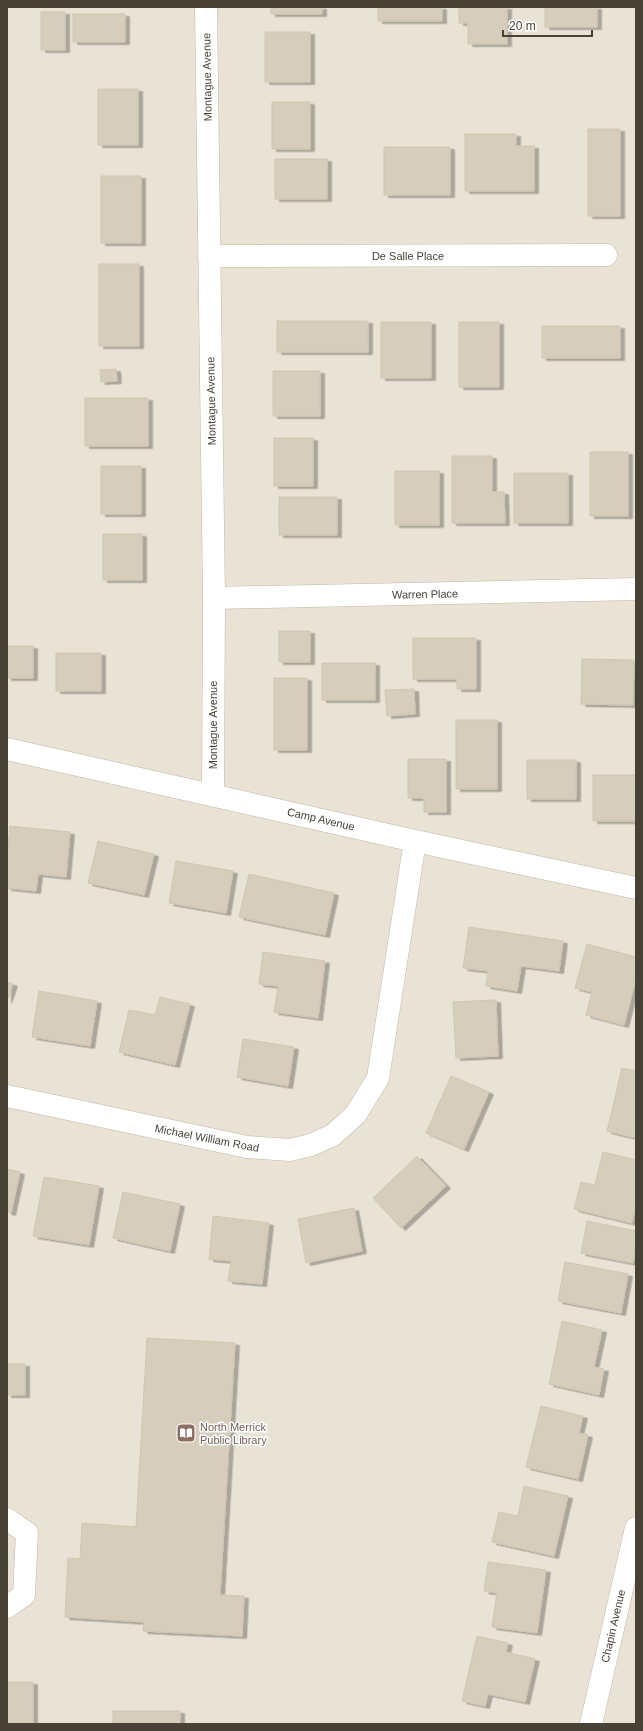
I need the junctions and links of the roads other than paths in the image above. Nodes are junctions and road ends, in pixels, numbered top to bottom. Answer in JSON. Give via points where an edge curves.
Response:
{"nodes":[{"id":1,"x":206,"y":7,"type":"edge"},
{"id":2,"x":606,"y":255,"type":"dead end"},
{"id":3,"x":209,"y":256,"type":"junction"},
{"id":4,"x":636,"y":590,"type":"edge"},
{"id":5,"x":214,"y":598,"type":"junction"},
{"id":6,"x":7,"y":749,"type":"edge"},
{"id":7,"x":213,"y":794,"type":"junction"},
{"id":8,"x":415,"y":841,"type":"junction"},
{"id":9,"x":636,"y":888,"type":"edge"},
{"id":10,"x":7,"y":1096,"type":"edge"},
{"id":11,"x":7,"y":1519,"type":"edge"},
{"id":12,"x":636,"y":1528,"type":"edge"},
{"id":13,"x":7,"y":1607,"type":"edge"},
{"id":14,"x":591,"y":1724,"type":"edge"}],
"edges":[{"from":1,"to":3,"type":"street","name":"Montague Avenue"},
{"from":2,"to":3,"type":"street","name":"De Salle Place"},
{"from":3,"to":5,"type":"street","name":"Montague Avenue"},
{"from":4,"to":5,"type":"street","name":"Warren Place"},
{"from":5,"to":7,"type":"street","name":"Montague Avenue"},
{"from":6,"to":7,"type":"street","name":"Camp Avenue"},
{"from":7,"to":8,"type":"street","name":"Camp Avenue"},
{"from":8,"to":9,"type":"street","name":"Camp Avenue"},
{"from":8,"to":10,"type":"street","name":"Michael William Road","via":[[378,1078],[356,1114],[333,1135],[312,1145],[290,1150],[247,1147]]},
{"from":11,"to":13,"type":"street","via":[[27,1533],[24,1595]]},
{"from":12,"to":14,"type":"street","name":"Chapin Avenue"}]}
